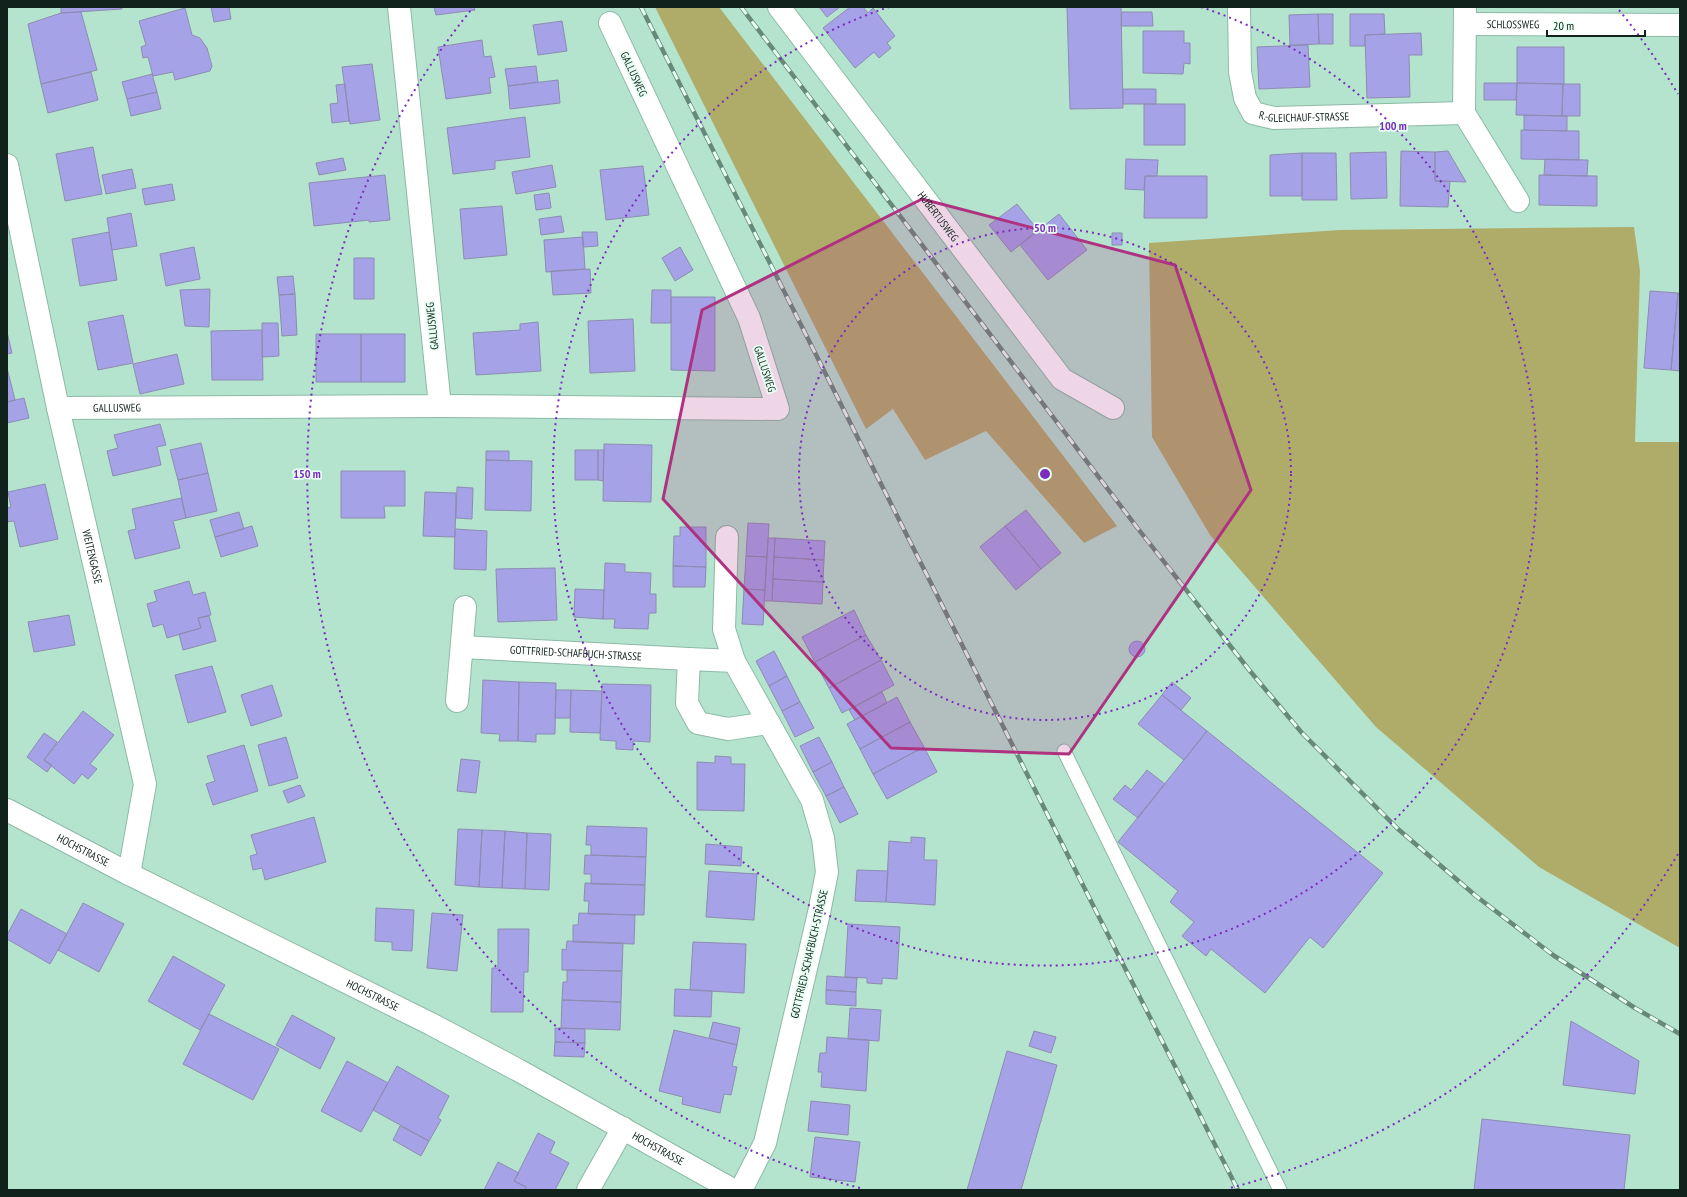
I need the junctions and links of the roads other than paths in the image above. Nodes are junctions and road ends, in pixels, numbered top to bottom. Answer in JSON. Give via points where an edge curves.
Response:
{"nodes":[{"id":1,"x":399,"y":7,"type":"edge"},
{"id":2,"x":779,"y":7,"type":"edge"},
{"id":3,"x":1239,"y":7,"type":"edge"},
{"id":4,"x":1466,"y":16,"type":"edge"},
{"id":5,"x":610,"y":23,"type":"dead end"},
{"id":6,"x":1680,"y":25,"type":"edge"},
{"id":7,"x":1464,"y":113,"type":"junction"},
{"id":8,"x":7,"y":165,"type":"edge"},
{"id":9,"x":1518,"y":200,"type":"dead end"},
{"id":10,"x":15,"y":241,"type":"edge"},
{"id":11,"x":440,"y":406,"type":"junction"},
{"id":12,"x":58,"y":408,"type":"junction"},
{"id":13,"x":1113,"y":408,"type":"dead end"},
{"id":14,"x":727,"y":537,"type":"dead end"},
{"id":15,"x":465,"y":608,"type":"dead end"},
{"id":16,"x":462,"y":647,"type":"junction"},
{"id":17,"x":689,"y":659,"type":"junction"},
{"id":18,"x":734,"y":661,"type":"junction"},
{"id":19,"x":457,"y":701,"type":"dead end"},
{"id":20,"x":769,"y":723,"type":"junction"},
{"id":21,"x":1064,"y":751,"type":"dead end"},
{"id":22,"x":7,"y":810,"type":"edge"},
{"id":23,"x":129,"y":874,"type":"junction"},
{"id":24,"x":623,"y":1128,"type":"junction"},
{"id":25,"x":588,"y":1190,"type":"edge"},
{"id":26,"x":734,"y":1190,"type":"edge"},
{"id":27,"x":741,"y":1190,"type":"edge"},
{"id":28,"x":1280,"y":1190,"type":"edge"}],
"edges":[{"from":1,"to":11,"type":"street","name":"GALLUSWEG"},
{"from":2,"to":13,"type":"street","name":"HUBERTUSWEG","via":[[1062,379]]},
{"from":3,"to":7,"type":"street","name":"R.-GLEICHAUF-STRASSE","via":[[1240,72],[1245,98],[1253,113],[1274,118]]},
{"from":4,"to":6,"type":"street","name":"SCHLOSSWEG"},
{"from":4,"to":7,"type":"street"},
{"from":5,"to":11,"type":"street","name":"GALLUSWEG","via":[[749,318],[778,409]]},
{"from":7,"to":9,"type":"street"},
{"from":8,"to":10,"type":"street","name":"WEITENGASSE"},
{"from":10,"to":12,"type":"street","name":"WEITENGASSE"},
{"from":11,"to":12,"type":"street","name":"GALLUSWEG"},
{"from":12,"to":23,"type":"street","name":"WEITENGASSE","via":[[145,784]]},
{"from":14,"to":18,"type":"street","name":"GOTTFRIED-SCHAFBUCH-STRASSE","via":[[724,628]]},
{"from":15,"to":16,"type":"street"},
{"from":16,"to":17,"type":"street","name":"GOTTFRIED-SCHAFBUCH-STRASSE"},
{"from":16,"to":19,"type":"street"},
{"from":17,"to":18,"type":"street","name":"GOTTFRIED-SCHAFBUCH-STRASSE"},
{"from":17,"to":20,"type":"street","via":[[687,703],[698,724],[728,729]]},
{"from":18,"to":20,"type":"street","name":"GOTTFRIED-SCHAFBUCH-STRASSE"},
{"from":20,"to":27,"type":"street","name":"GOTTFRIED-SCHAFBUCH-STRASSE","via":[[812,800],[823,838],[827,872],[765,1143]]},
{"from":21,"to":28,"type":"lane"},
{"from":22,"to":23,"type":"street","name":"HOCHSTRASSE"},
{"from":23,"to":24,"type":"street","name":"HOCHSTRASSE","via":[[431,1024]]},
{"from":24,"to":25,"type":"street"},
{"from":24,"to":26,"type":"street","name":"HOCHSTRASSE"}]}
